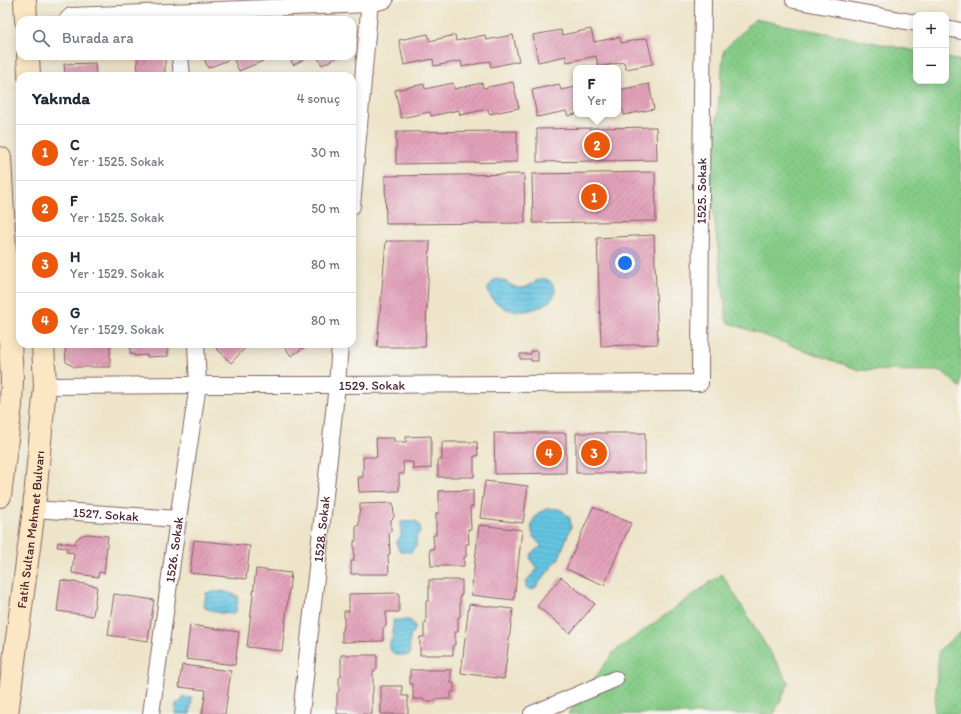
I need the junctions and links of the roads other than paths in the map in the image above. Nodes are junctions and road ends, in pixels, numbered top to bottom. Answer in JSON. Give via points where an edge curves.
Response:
{"nodes":[{"id":1,"x":25,"y":0,"type":"edge"},
{"id":2,"x":385,"y":0,"type":"edge"},
{"id":3,"x":703,"y":0,"type":"edge"},
{"id":4,"x":794,"y":0,"type":"edge"},
{"id":5,"x":370,"y":2,"type":"edge"},
{"id":6,"x":178,"y":11,"type":"edge"},
{"id":7,"x":26,"y":16,"type":"edge"},
{"id":8,"x":71,"y":16,"type":"edge"},
{"id":9,"x":913,"y":22,"type":"edge"},
{"id":10,"x":949,"y":29,"type":"edge"},
{"id":11,"x":961,"y":31,"type":"edge"},
{"id":12,"x":180,"y":60,"type":"edge"},
{"id":13,"x":182,"y":72,"type":"edge"},
{"id":14,"x":0,"y":158,"type":"edge"},
{"id":15,"x":356,"y":161,"type":"edge"},
{"id":16,"x":43,"y":348,"type":"edge"},
{"id":17,"x":196,"y":348,"type":"edge"},
{"id":18,"x":340,"y":348,"type":"edge"},
{"id":19,"x":6,"y":382,"type":"edge"},
{"id":20,"x":700,"y":383,"type":"joint"},
{"id":21,"x":198,"y":385,"type":"junction"},
{"id":22,"x":337,"y":385,"type":"junction"},
{"id":23,"x":45,"y":386,"type":"junction"},
{"id":24,"x":5,"y":408,"type":"edge"},
{"id":25,"x":0,"y":496,"type":"edge"},
{"id":26,"x":34,"y":509,"type":"junction"},
{"id":27,"x":178,"y":519,"type":"junction"},
{"id":28,"x":615,"y":679,"type":"dead end"},
{"id":29,"x":6,"y":714,"type":"edge"},
{"id":30,"x":151,"y":714,"type":"edge"},
{"id":31,"x":301,"y":714,"type":"edge"},
{"id":32,"x":532,"y":714,"type":"edge"}],
"edges":[{"from":1,"to":7,"type":"main road"},
{"from":2,"to":5,"type":"street"},
{"from":3,"to":20,"type":"street","name":"1525. Sokak"},
{"from":4,"to":9,"type":"street"},
{"from":5,"to":6,"type":"street"},
{"from":5,"to":15,"type":"street"},
{"from":6,"to":8,"type":"street"},
{"from":10,"to":11,"type":"street"},
{"from":12,"to":13,"type":"street"},
{"from":14,"to":19,"type":"main road"},
{"from":16,"to":23,"type":"main road","name":"Fatih Sultan Mehmet Bulvarı"},
{"from":17,"to":21,"type":"street","name":"1526. Sokak"},
{"from":18,"to":22,"type":"street","name":"1528. Sokak"},
{"from":19,"to":24,"type":"main road"},
{"from":20,"to":22,"type":"street","name":"1529. Sokak"},
{"from":21,"to":22,"type":"street","name":"1529. Sokak"},
{"from":21,"to":23,"type":"street","name":"1529. Sokak"},
{"from":21,"to":27,"type":"street","name":"1526. Sokak"},
{"from":22,"to":31,"type":"street","name":"1528. Sokak"},
{"from":23,"to":26,"type":"main road","name":"Fatih Sultan Mehmet Bulvarı"},
{"from":24,"to":25,"type":"main road"},
{"from":26,"to":27,"type":"street","name":"1527. Sokak"},
{"from":26,"to":29,"type":"main road","name":"Fatih Sultan Mehmet Bulvarı"},
{"from":27,"to":30,"type":"street","name":"1526. Sokak"},
{"from":28,"to":32,"type":"street"}]}
